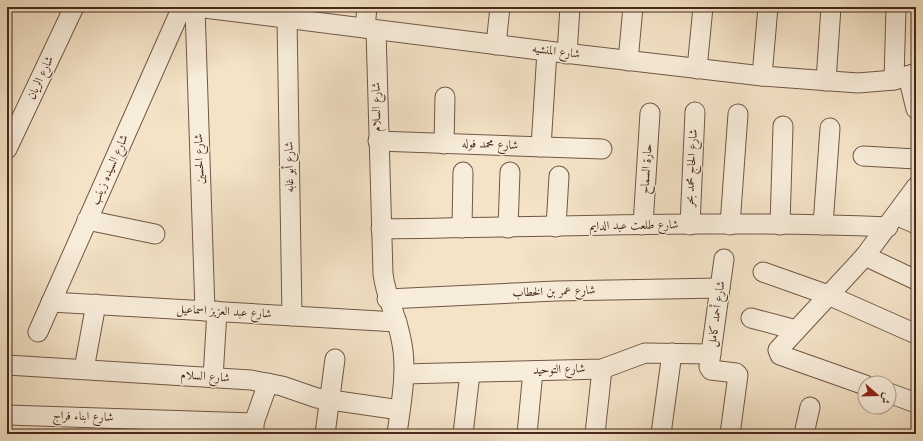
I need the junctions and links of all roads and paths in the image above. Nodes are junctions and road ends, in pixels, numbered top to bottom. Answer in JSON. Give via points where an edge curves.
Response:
{"nodes":[{"id":1,"x":74,"y":7,"type":"edge"},
{"id":2,"x":182,"y":7,"type":"edge"},
{"id":3,"x":195,"y":7,"type":"edge"},
{"id":4,"x":367,"y":7,"type":"edge"},
{"id":5,"x":500,"y":7,"type":"edge"},
{"id":6,"x":570,"y":7,"type":"edge"},
{"id":7,"x":633,"y":7,"type":"edge"},
{"id":8,"x":702,"y":7,"type":"edge"},
{"id":9,"x":768,"y":7,"type":"edge"},
{"id":10,"x":831,"y":7,"type":"edge"},
{"id":11,"x":896,"y":7,"type":"edge"},
{"id":12,"x":262,"y":11,"type":"edge"},
{"id":13,"x":306,"y":14,"type":"edge"},
{"id":14,"x":287,"y":18,"type":"junction"},
{"id":15,"x":370,"y":29,"type":"junction"},
{"id":16,"x":496,"y":45,"type":"junction"},
{"id":17,"x":548,"y":52,"type":"junction"},
{"id":18,"x":567,"y":54,"type":"junction"},
{"id":19,"x":628,"y":61,"type":"junction"},
{"id":20,"x":697,"y":69,"type":"junction"},
{"id":21,"x":762,"y":76,"type":"junction"},
{"id":22,"x":906,"y":76,"type":"edge"},
{"id":23,"x":826,"y":81,"type":"junction"},
{"id":24,"x":445,"y":97,"type":"dead end"},
{"id":25,"x":916,"y":110,"type":"edge"},
{"id":26,"x":695,"y":112,"type":"dead end"},
{"id":27,"x":650,"y":113,"type":"dead end"},
{"id":28,"x":738,"y":114,"type":"dead end"},
{"id":29,"x":783,"y":126,"type":"dead end"},
{"id":30,"x":830,"y":128,"type":"dead end"},
{"id":31,"x":12,"y":130,"type":"edge"},
{"id":32,"x":378,"y":141,"type":"junction"},
{"id":33,"x":444,"y":144,"type":"junction"},
{"id":34,"x":541,"y":147,"type":"junction"},
{"id":35,"x":7,"y":149,"type":"edge"},
{"id":36,"x":602,"y":150,"type":"dead end"},
{"id":37,"x":863,"y":156,"type":"dead end"},
{"id":38,"x":916,"y":160,"type":"edge"},
{"id":39,"x":463,"y":172,"type":"dead end"},
{"id":40,"x":510,"y":172,"type":"dead end"},
{"id":41,"x":559,"y":176,"type":"dead end"},
{"id":42,"x":916,"y":187,"type":"edge"},
{"id":43,"x":87,"y":220,"type":"junction"},
{"id":44,"x":892,"y":221,"type":"junction"},
{"id":45,"x":690,"y":224,"type":"junction"},
{"id":46,"x":780,"y":224,"type":"junction"},
{"id":47,"x":823,"y":224,"type":"junction"},
{"id":48,"x":916,"y":224,"type":"edge"},
{"id":49,"x":643,"y":225,"type":"junction"},
{"id":50,"x":730,"y":225,"type":"junction"},
{"id":51,"x":556,"y":227,"type":"junction"},
{"id":52,"x":462,"y":228,"type":"junction"},
{"id":53,"x":508,"y":228,"type":"junction"},
{"id":54,"x":381,"y":229,"type":"junction"},
{"id":55,"x":155,"y":234,"type":"dead end"},
{"id":56,"x":866,"y":256,"type":"junction"},
{"id":57,"x":724,"y":258,"type":"dead end"},
{"id":58,"x":763,"y":272,"type":"dead end"},
{"id":59,"x":916,"y":280,"type":"edge"},
{"id":60,"x":720,"y":288,"type":"junction"},
{"id":61,"x":828,"y":295,"type":"junction"},
{"id":62,"x":387,"y":299,"type":"junction"},
{"id":63,"x":51,"y":302,"type":"junction"},
{"id":64,"x":96,"y":304,"type":"junction"},
{"id":65,"x":211,"y":311,"type":"junction"},
{"id":66,"x":292,"y":316,"type":"junction"},
{"id":67,"x":751,"y":318,"type":"dead end"},
{"id":68,"x":397,"y":322,"type":"junction"},
{"id":69,"x":796,"y":330,"type":"junction"},
{"id":70,"x":38,"y":332,"type":"dead end"},
{"id":71,"x":916,"y":334,"type":"edge"},
{"id":72,"x":672,"y":353,"type":"junction"},
{"id":73,"x":334,"y":359,"type":"dead end"},
{"id":74,"x":710,"y":362,"type":"junction"},
{"id":75,"x":7,"y":365,"type":"edge"},
{"id":76,"x":84,"y":369,"type":"junction"},
{"id":77,"x":602,"y":369,"type":"junction"},
{"id":78,"x":533,"y":371,"type":"junction"},
{"id":79,"x":470,"y":373,"type":"junction"},
{"id":80,"x":404,"y":374,"type":"junction"},
{"id":81,"x":213,"y":378,"type":"junction"},
{"id":82,"x":857,"y":382,"type":"edge"},
{"id":83,"x":268,"y":383,"type":"junction"},
{"id":84,"x":897,"y":396,"type":"edge"},
{"id":85,"x":329,"y":400,"type":"junction"},
{"id":86,"x":916,"y":403,"type":"edge"},
{"id":87,"x":810,"y":407,"type":"dead end"},
{"id":88,"x":400,"y":410,"type":"junction"},
{"id":89,"x":7,"y":415,"type":"edge"},
{"id":90,"x":253,"y":430,"type":"edge"},
{"id":91,"x":325,"y":434,"type":"edge"},
{"id":92,"x":397,"y":434,"type":"edge"},
{"id":93,"x":463,"y":434,"type":"edge"},
{"id":94,"x":527,"y":434,"type":"edge"},
{"id":95,"x":595,"y":434,"type":"edge"},
{"id":96,"x":661,"y":434,"type":"edge"},
{"id":97,"x":730,"y":434,"type":"edge"},
{"id":98,"x":804,"y":434,"type":"edge"}],
"edges":[{"from":1,"to":31,"type":"street","name":"شارع الريان"},
{"from":2,"to":43,"type":"street","name":"شارع السيده زينب"},
{"from":3,"to":12,"type":"street","name":"شارع المنشيه"},
{"from":3,"to":65,"type":"street","name":"شارع الحسين"},
{"from":4,"to":15,"type":"street","name":"شارع السلام"},
{"from":5,"to":16,"type":"street"},
{"from":6,"to":18,"type":"street"},
{"from":7,"to":19,"type":"street"},
{"from":8,"to":20,"type":"street"},
{"from":9,"to":21,"type":"street"},
{"from":10,"to":23,"type":"street"},
{"from":11,"to":22,"type":"street"},
{"from":12,"to":14,"type":"street","name":"شارع المنشيه"},
{"from":13,"to":14,"type":"street","name":"شارع المنشيه"},
{"from":13,"to":15,"type":"street","name":"شارع المنشيه"},
{"from":14,"to":66,"type":"street","name":"شارع أبو غابه"},
{"from":15,"to":16,"type":"street","name":"شارع المنشيه"},
{"from":15,"to":32,"type":"street","name":"شارع السلام"},
{"from":16,"to":17,"type":"street","name":"شارع المنشيه"},
{"from":17,"to":18,"type":"street","name":"شارع المنشيه"},
{"from":17,"to":34,"type":"street"},
{"from":18,"to":19,"type":"street","name":"شارع المنشيه"},
{"from":19,"to":20,"type":"street","name":"شارع المنشيه"},
{"from":20,"to":21,"type":"street","name":"شارع المنشيه"},
{"from":21,"to":23,"type":"street","name":"شارع المنشيه"},
{"from":22,"to":23,"type":"street","name":"شارع المنشيه","via":[[858,83]]},
{"from":22,"to":25,"type":"street"},
{"from":24,"to":33,"type":"street"},
{"from":26,"to":45,"type":"street","name":"شارع الحاج محمد بحر"},
{"from":27,"to":49,"type":"street","name":"حارة السماح"},
{"from":28,"to":50,"type":"street"},
{"from":29,"to":46,"type":"street"},
{"from":30,"to":47,"type":"street"},
{"from":31,"to":35,"type":"street","name":"شارع الريان"},
{"from":32,"to":33,"type":"street","name":"شارع محمد فوله"},
{"from":32,"to":54,"type":"street","name":"شارع السلام"},
{"from":33,"to":34,"type":"street","name":"شارع محمد فوله"},
{"from":34,"to":36,"type":"street","name":"شارع محمد فوله"},
{"from":37,"to":38,"type":"street"},
{"from":39,"to":52,"type":"street"},
{"from":40,"to":53,"type":"street"},
{"from":41,"to":51,"type":"street"},
{"from":42,"to":44,"type":"street"},
{"from":43,"to":55,"type":"street"},
{"from":43,"to":63,"type":"street","name":"شارع السيده زينب"},
{"from":44,"to":47,"type":"street","name":"شارع طلعت عبد الدايم"},
{"from":44,"to":48,"type":"street"},
{"from":44,"to":56,"type":"street"},
{"from":45,"to":49,"type":"street","name":"شارع طلعت عبد الدايم"},
{"from":45,"to":50,"type":"street","name":"شارع طلعت عبد الدايم"},
{"from":46,"to":47,"type":"street","name":"شارع طلعت عبد الدايم"},
{"from":46,"to":50,"type":"street","name":"شارع طلعت عبد الدايم"},
{"from":49,"to":51,"type":"street","name":"شارع طلعت عبد الدايم"},
{"from":51,"to":53,"type":"street","name":"شارع طلعت عبد الدايم"},
{"from":52,"to":53,"type":"street","name":"شارع طلعت عبد الدايم"},
{"from":52,"to":54,"type":"street","name":"شارع طلعت عبد الدايم"},
{"from":54,"to":62,"type":"street","name":"شارع السلام","via":[[382,274]]},
{"from":56,"to":59,"type":"street"},
{"from":56,"to":61,"type":"street"},
{"from":57,"to":60,"type":"street","name":"شارع أحمد كامل"},
{"from":58,"to":61,"type":"street"},
{"from":60,"to":62,"type":"street","name":"شارع عمر بن الخطاب","via":[[556,291]]},
{"from":60,"to":74,"type":"street","name":"شارع أحمد كامل"},
{"from":61,"to":69,"type":"street"},
{"from":61,"to":71,"type":"street"},
{"from":62,"to":68,"type":"street","name":"شارع السلام"},
{"from":63,"to":64,"type":"street","name":"شارع عبد العزيز اسماعيل"},
{"from":63,"to":70,"type":"street","name":"شارع السيده زينب"},
{"from":64,"to":65,"type":"street","name":"شارع عبد العزيز اسماعيل"},
{"from":64,"to":76,"type":"street"},
{"from":65,"to":66,"type":"street","name":"شارع عبد العزيز اسماعيل"},
{"from":65,"to":81,"type":"street","name":"شارع الحسين"},
{"from":66,"to":68,"type":"street","name":"شارع عبد العزيز اسماعيل"},
{"from":67,"to":69,"type":"street"},
{"from":68,"to":80,"type":"street","name":"شارع السلام","via":[[404,356]]},
{"from":69,"to":82,"type":"street","via":[[778,350],[778,354]]},
{"from":72,"to":74,"type":"street","name":"شارع التوحيد"},
{"from":72,"to":77,"type":"street","name":"شارع التوحيد","via":[[645,353]]},
{"from":72,"to":96,"type":"street"},
{"from":73,"to":85,"type":"street"},
{"from":74,"to":97,"type":"street","name":"شارع التوحيد","via":[[738,375]]},
{"from":75,"to":76,"type":"street","name":"شارع السلام"},
{"from":76,"to":81,"type":"street","name":"شارع السلام"},
{"from":77,"to":78,"type":"street","name":"شارع التوحيد"},
{"from":77,"to":95,"type":"street"},
{"from":78,"to":79,"type":"street","name":"شارع التوحيد"},
{"from":78,"to":94,"type":"street"},
{"from":79,"to":80,"type":"street","name":"شارع التوحيد"},
{"from":79,"to":93,"type":"street"},
{"from":80,"to":88,"type":"street","name":"شارع السلام"},
{"from":81,"to":83,"type":"street","name":"شارع السلام"},
{"from":83,"to":85,"type":"street","name":"شارع السلام"},
{"from":83,"to":90,"type":"street"},
{"from":84,"to":86,"type":"street"},
{"from":85,"to":88,"type":"street","name":"شارع السلام"},
{"from":85,"to":91,"type":"street"},
{"from":87,"to":98,"type":"street"},
{"from":88,"to":92,"type":"street","name":"شارع السلام"},
{"from":89,"to":90,"type":"street","name":"شارع ابناء فراج"}]}
